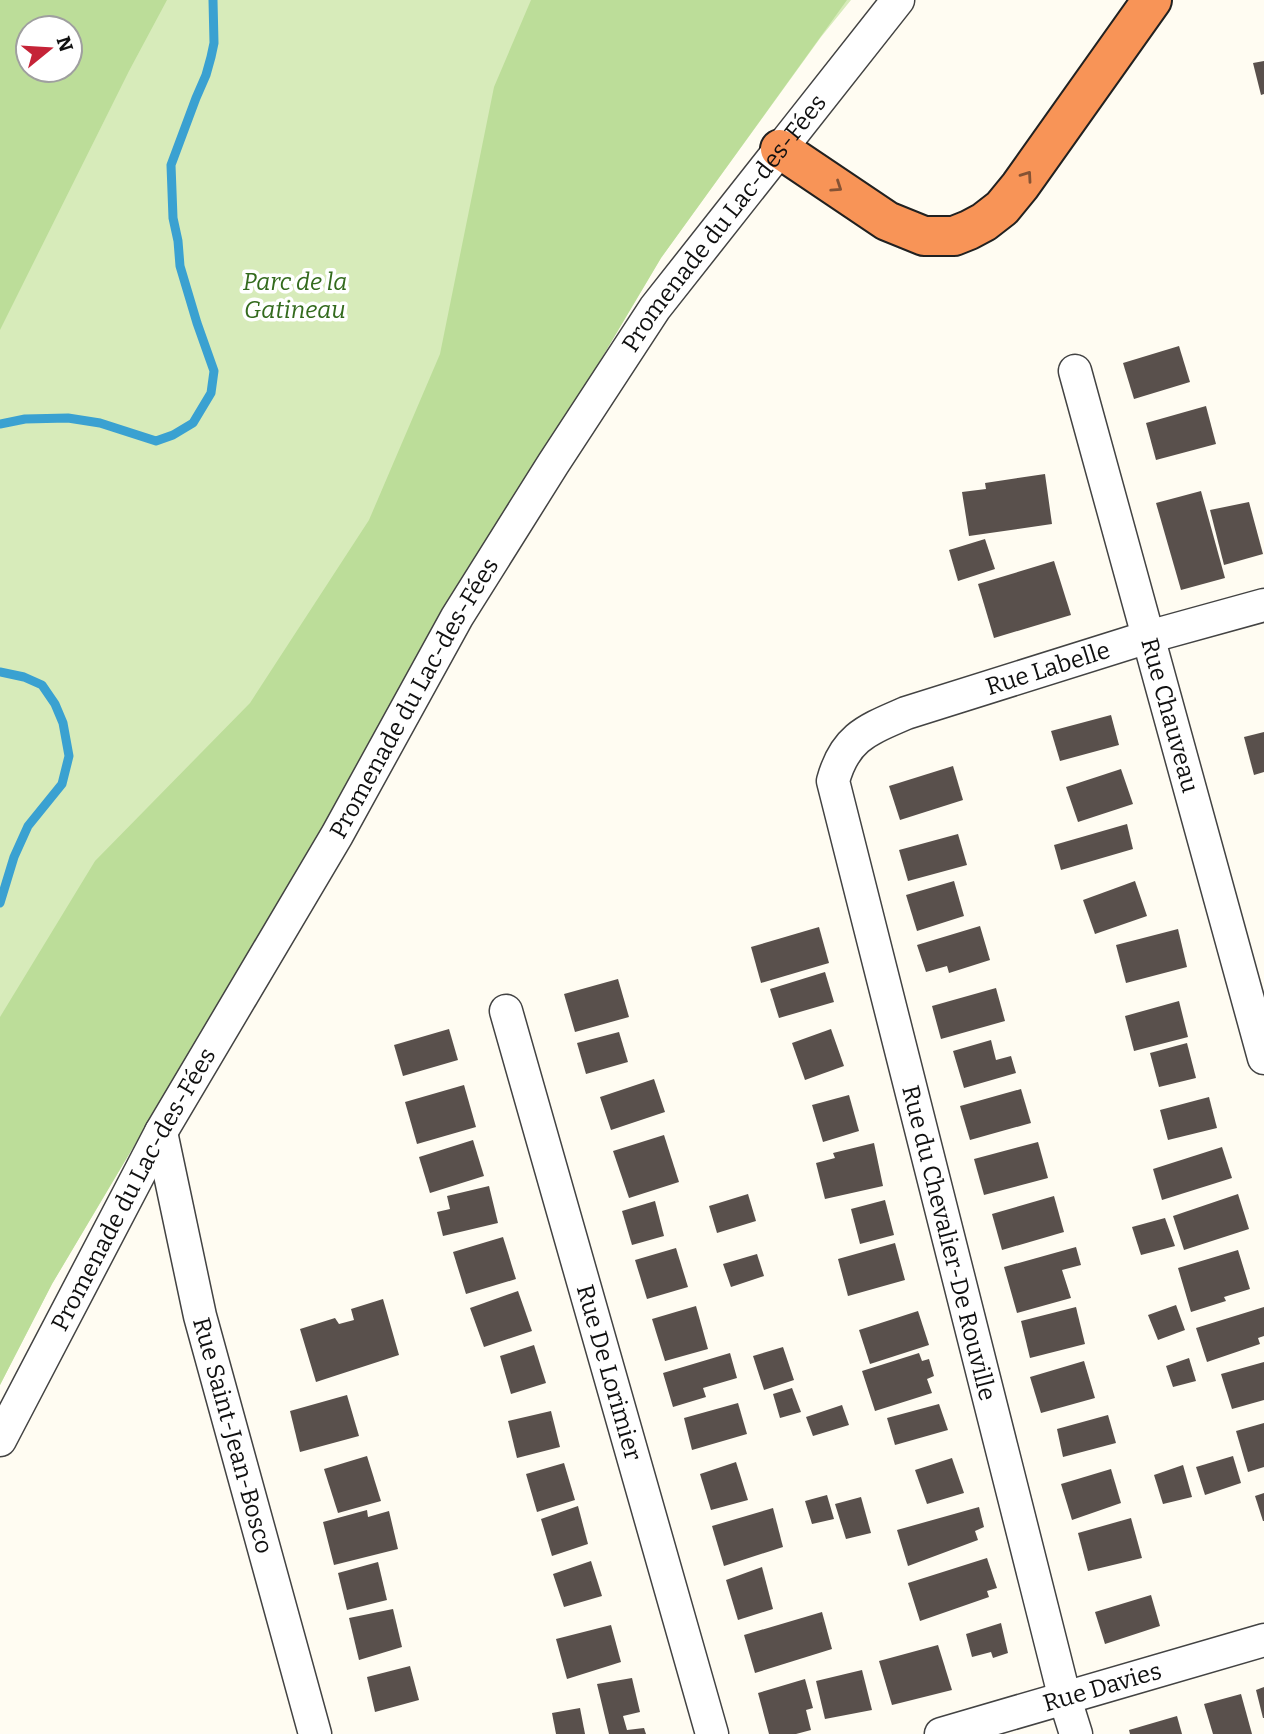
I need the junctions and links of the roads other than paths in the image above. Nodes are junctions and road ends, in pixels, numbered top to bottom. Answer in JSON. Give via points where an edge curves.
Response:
{"nodes":[{"id":1,"x":898,"y":0,"type":"edge"},
{"id":2,"x":1152,"y":0,"type":"edge"},
{"id":3,"x":780,"y":149,"type":"junction"},
{"id":4,"x":1074,"y":371,"type":"dead end"},
{"id":5,"x":1264,"y":605,"type":"edge"},
{"id":6,"x":1148,"y":638,"type":"junction"},
{"id":7,"x":844,"y":752,"type":"joint"},
{"id":8,"x":506,"y":1011,"type":"dead end"},
{"id":9,"x":1264,"y":1058,"type":"edge"},
{"id":10,"x":161,"y":1132,"type":"junction"},
{"id":11,"x":0,"y":1440,"type":"edge"},
{"id":12,"x":1264,"y":1640,"type":"edge"},
{"id":13,"x":1065,"y":1699,"type":"junction"},
{"id":14,"x":315,"y":1734,"type":"edge"},
{"id":15,"x":712,"y":1734,"type":"edge"},
{"id":16,"x":941,"y":1734,"type":"edge"},
{"id":17,"x":1076,"y":1734,"type":"edge"}],
"edges":[{"from":1,"to":3,"type":"street","name":"Promenade du Lac-des-Fées"},
{"from":3,"to":2,"type":"highway","one_way":true,"via":[[887,221],[924,236],[954,236],[1002,208]]},
{"from":3,"to":10,"type":"street","name":"Promenade du Lac-des-Fées","via":[[655,308],[553,464],[457,617],[337,835]]},
{"from":4,"to":6,"type":"street","name":"Rue Chauveau"},
{"from":5,"to":6,"type":"street","name":"Rue Labelle"},
{"from":6,"to":7,"type":"street","name":"Rue Labelle","via":[[906,713],[856,738]]},
{"from":6,"to":9,"type":"street","name":"Rue Chauveau"},
{"from":7,"to":13,"type":"street","name":"Rue du Chevalier-De Rouville","via":[[833,781],[835,794]]},
{"from":8,"to":15,"type":"street","name":"Rue De Lorimier"},
{"from":10,"to":11,"type":"street","name":"Promenade du Lac-des-Fées"},
{"from":10,"to":14,"type":"street","name":"Rue Saint-Jean-Bosco","via":[[200,1316]]},
{"from":12,"to":13,"type":"street","name":"Rue Davies"},
{"from":13,"to":16,"type":"street","name":"Rue Davies"},
{"from":13,"to":17,"type":"street","name":"Rue du Chevalier-De Rouville"}]}
